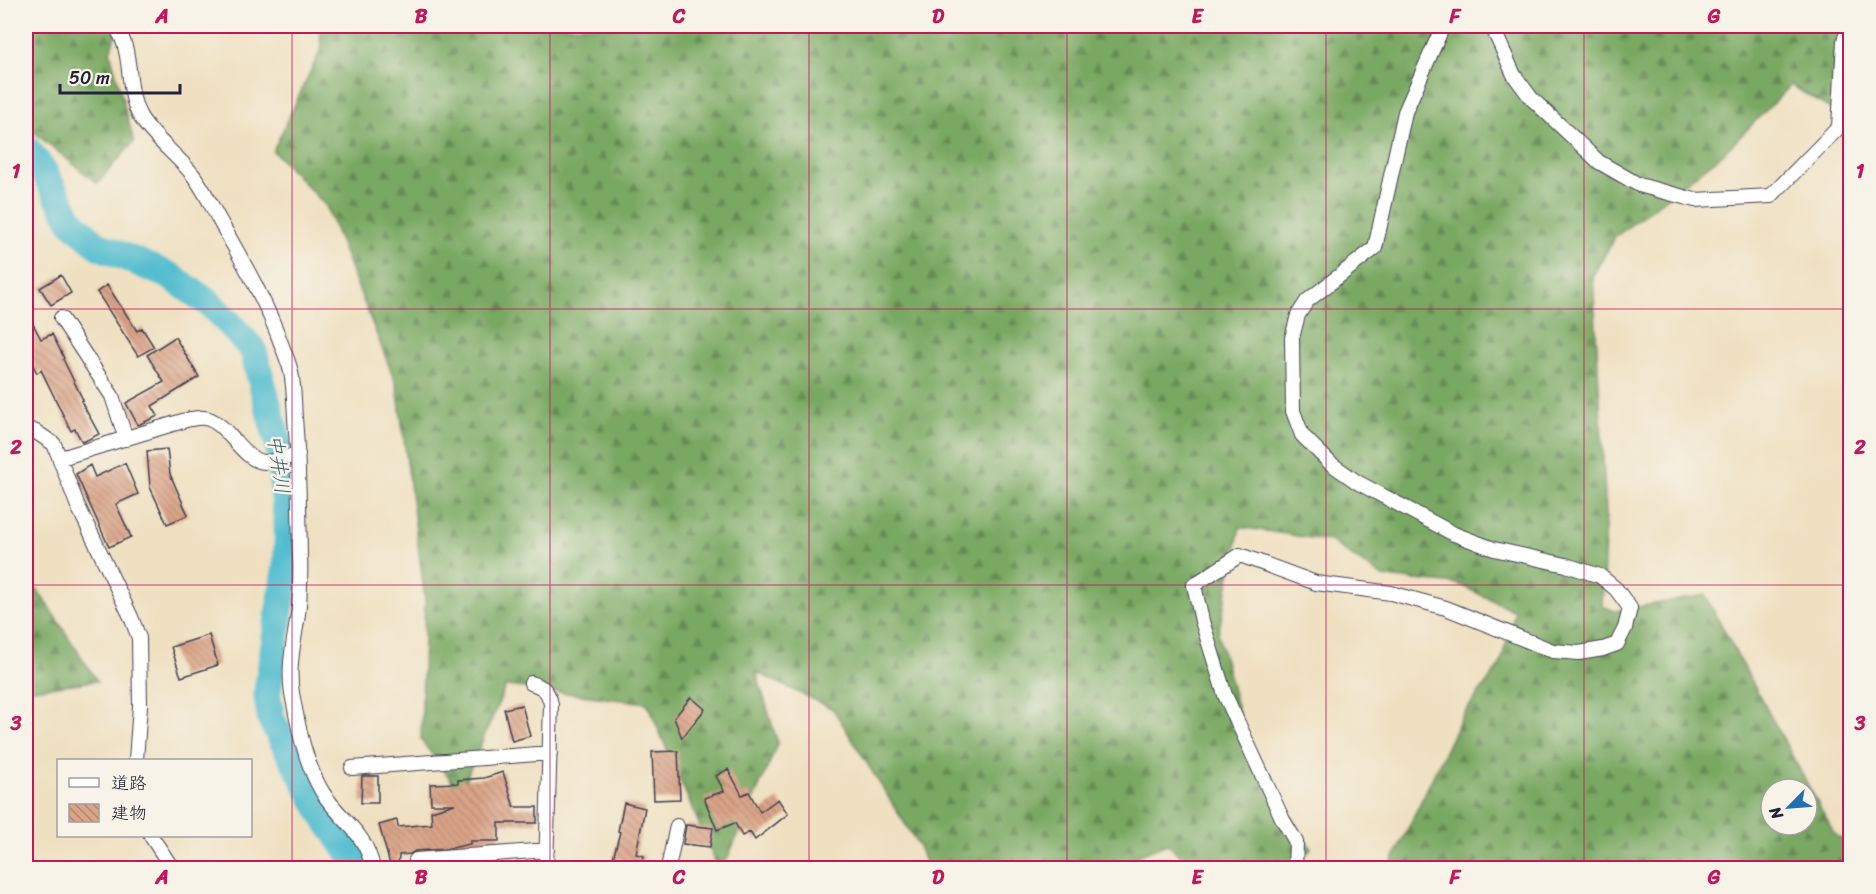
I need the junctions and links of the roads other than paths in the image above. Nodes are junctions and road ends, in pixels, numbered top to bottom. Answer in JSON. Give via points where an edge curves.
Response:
{"nodes":[{"id":1,"x":115,"y":26,"type":"edge"},
{"id":2,"x":1443,"y":26,"type":"edge"},
{"id":3,"x":1492,"y":26,"type":"edge"},
{"id":4,"x":1849,"y":26,"type":"edge"},
{"id":5,"x":61,"y":318,"type":"dead end"},
{"id":6,"x":26,"y":428,"type":"edge"},
{"id":7,"x":126,"y":439,"type":"junction"},
{"id":8,"x":293,"y":455,"type":"junction"},
{"id":9,"x":61,"y":458,"type":"junction"},
{"id":10,"x":531,"y":682,"type":"dead end"},
{"id":11,"x":550,"y":753,"type":"junction"},
{"id":12,"x":136,"y":759,"type":"edge"},
{"id":13,"x":352,"y":768,"type":"dead end"},
{"id":14,"x":677,"y":826,"type":"dead end"},
{"id":15,"x":152,"y":837,"type":"edge"},
{"id":16,"x":547,"y":850,"type":"junction"},
{"id":17,"x":416,"y":860,"type":"dead end"},
{"id":18,"x":172,"y":868,"type":"edge"},
{"id":19,"x":373,"y":868,"type":"edge"},
{"id":20,"x":546,"y":868,"type":"edge"},
{"id":21,"x":668,"y":868,"type":"edge"},
{"id":22,"x":1295,"y":868,"type":"edge"}],
"edges":[{"from":1,"to":8,"type":"street","via":[[126,47],[132,91],[143,121],[194,176],[274,325],[291,372]]},
{"from":2,"to":22,"type":"street","via":[[1405,112],[1375,248],[1307,301],[1298,315],[1292,338],[1293,411],[1302,435],[1330,463],[1357,482],[1454,534],[1600,576],[1630,608],[1617,644],[1579,653],[1553,651],[1446,608],[1391,593],[1316,583],[1240,555],[1194,585],[1225,695],[1296,842]]},
{"from":3,"to":4,"type":"street","via":[[1514,75],[1531,98],[1599,162],[1639,185],[1695,200],[1771,196],[1839,127],[1844,41]]},
{"from":5,"to":7,"type":"street","via":[[112,396]]},
{"from":6,"to":9,"type":"street","via":[[54,444]]},
{"from":7,"to":8,"type":"street","via":[[202,417],[213,420],[256,460],[266,462]]},
{"from":7,"to":9,"type":"street"},
{"from":8,"to":19,"type":"street","via":[[301,569],[291,690],[313,773],[328,799],[362,840]]},
{"from":9,"to":12,"type":"street","via":[[77,504],[139,638]]},
{"from":10,"to":11,"type":"street","via":[[549,694]]},
{"from":11,"to":13,"type":"street"},
{"from":11,"to":16,"type":"street"},
{"from":14,"to":21,"type":"street"},
{"from":15,"to":18,"type":"street"},
{"from":16,"to":17,"type":"street"},
{"from":16,"to":20,"type":"street"}]}
